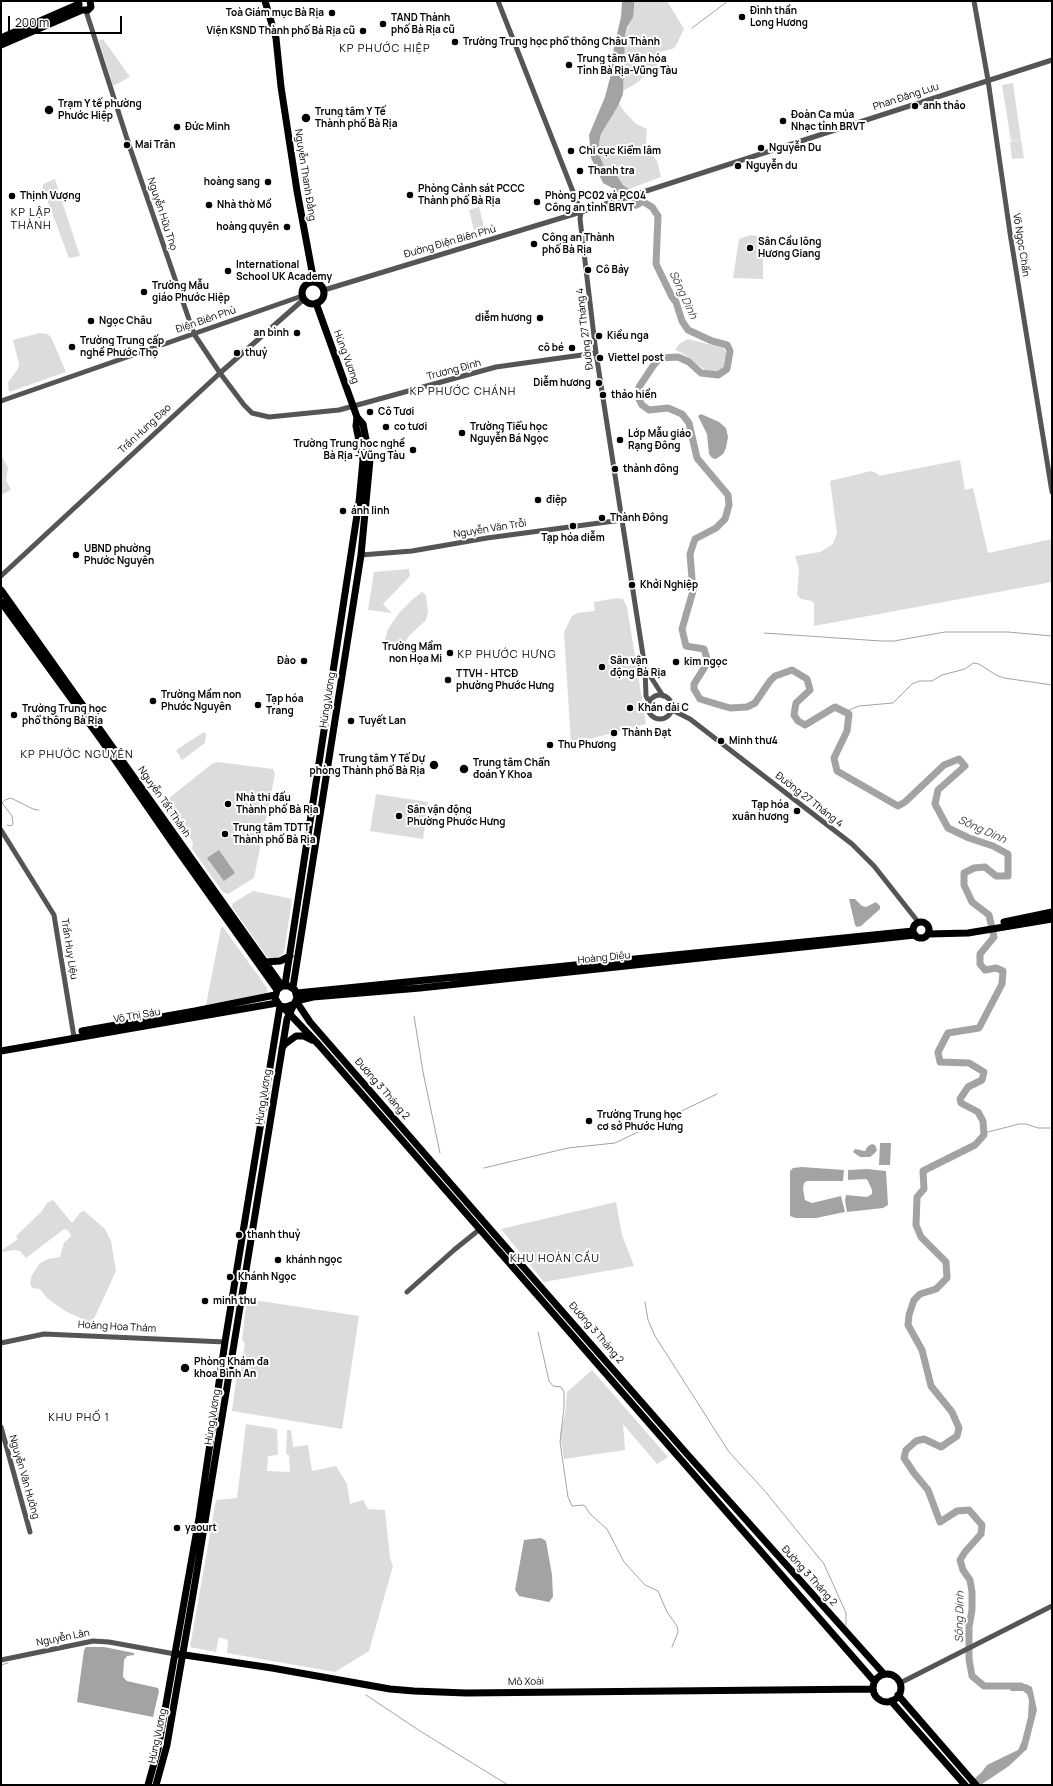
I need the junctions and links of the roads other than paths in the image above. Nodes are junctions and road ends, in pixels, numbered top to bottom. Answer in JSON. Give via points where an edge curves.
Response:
{"nodes":[{"id":1,"x":92,"y":1,"type":"edge"},
{"id":2,"x":265,"y":1,"type":"edge"},
{"id":3,"x":498,"y":1,"type":"edge"},
{"id":4,"x":974,"y":1,"type":"edge"},
{"id":5,"x":82,"y":6,"type":"edge"},
{"id":6,"x":1,"y":38,"type":"edge"},
{"id":7,"x":1,"y":45,"type":"edge"},
{"id":8,"x":1052,"y":60,"type":"edge"},
{"id":9,"x":988,"y":80,"type":"junction"},
{"id":10,"x":606,"y":203,"type":"joint"},
{"id":11,"x":581,"y":212,"type":"junction"},
{"id":12,"x":314,"y":282,"type":"junction"},
{"id":13,"x":324,"y":290,"type":"junction"},
{"id":14,"x":303,"y":297,"type":"junction"},
{"id":15,"x":316,"y":303,"type":"junction"},
{"id":16,"x":194,"y":334,"type":"junction"},
{"id":17,"x":596,"y":353,"type":"junction"},
{"id":18,"x":220,"y":373,"type":"junction"},
{"id":19,"x":1,"y":401,"type":"edge"},
{"id":20,"x":355,"y":406,"type":"junction"},
{"id":21,"x":248,"y":410,"type":"joint"},
{"id":22,"x":358,"y":417,"type":"junction"},
{"id":23,"x":1052,"y":492,"type":"edge"},
{"id":24,"x":622,"y":520,"type":"junction"},
{"id":25,"x":361,"y":554,"type":"junction"},
{"id":26,"x":1,"y":576,"type":"edge"},
{"id":27,"x":1,"y":590,"type":"edge"},
{"id":28,"x":1,"y":602,"type":"edge"},
{"id":29,"x":645,"y":668,"type":"junction"},
{"id":30,"x":663,"y":696,"type":"junction"},
{"id":31,"x":650,"y":703,"type":"junction"},
{"id":32,"x":672,"y":710,"type":"junction"},
{"id":33,"x":1,"y":830,"type":"edge"},
{"id":34,"x":1052,"y":912,"type":"edge"},
{"id":35,"x":1052,"y":919,"type":"edge"},
{"id":36,"x":1011,"y":922,"type":"junction"},
{"id":37,"x":919,"y":923,"type":"junction"},
{"id":38,"x":928,"y":932,"type":"junction"},
{"id":39,"x":914,"y":933,"type":"junction"},
{"id":40,"x":290,"y":956,"type":"junction"},
{"id":41,"x":265,"y":962,"type":"junction"},
{"id":42,"x":499,"y":976,"type":"junction"},
{"id":43,"x":285,"y":989,"type":"junction"},
{"id":44,"x":295,"y":1003,"type":"junction"},
{"id":45,"x":280,"y":1005,"type":"junction"},
{"id":46,"x":290,"y":1013,"type":"junction"},
{"id":47,"x":74,"y":1035,"type":"junction"},
{"id":48,"x":319,"y":1045,"type":"junction"},
{"id":49,"x":282,"y":1048,"type":"junction"},
{"id":50,"x":1,"y":1049,"type":"edge"},
{"id":51,"x":245,"y":1216,"type":"junction"},
{"id":52,"x":255,"y":1217,"type":"junction"},
{"id":53,"x":480,"y":1229,"type":"junction"},
{"id":54,"x":234,"y":1285,"type":"junction"},
{"id":55,"x":244,"y":1287,"type":"junction"},
{"id":56,"x":407,"y":1292,"type":"dead end"},
{"id":57,"x":586,"y":1336,"type":"junction"},
{"id":58,"x":224,"y":1342,"type":"junction"},
{"id":59,"x":1,"y":1343,"type":"edge"},
{"id":60,"x":579,"y":1343,"type":"junction"},
{"id":61,"x":233,"y":1344,"type":"junction"},
{"id":62,"x":214,"y":1415,"type":"junction"},
{"id":63,"x":223,"y":1416,"type":"junction"},
{"id":64,"x":1,"y":1427,"type":"edge"},
{"id":65,"x":687,"y":1454,"type":"junction"},
{"id":66,"x":680,"y":1459,"type":"junction"},
{"id":67,"x":30,"y":1532,"type":"dead end"},
{"id":68,"x":814,"y":1597,"type":"junction"},
{"id":69,"x":806,"y":1604,"type":"junction"},
{"id":70,"x":1052,"y":1606,"type":"edge"},
{"id":71,"x":179,"y":1654,"type":"junction"},
{"id":72,"x":1,"y":1660,"type":"edge"},
{"id":73,"x":884,"y":1674,"type":"junction"},
{"id":74,"x":874,"y":1681,"type":"junction"},
{"id":75,"x":900,"y":1683,"type":"junction"},
{"id":76,"x":873,"y":1689,"type":"junction"},
{"id":77,"x":898,"y":1696,"type":"junction"},
{"id":78,"x":891,"y":1701,"type":"junction"},
{"id":79,"x":963,"y":1782,"type":"edge"},
{"id":80,"x":148,"y":1785,"type":"edge"},
{"id":81,"x":156,"y":1785,"type":"edge"},
{"id":82,"x":976,"y":1785,"type":"edge"}],
"edges":[{"from":1,"to":5,"type":"main road","via":[[90,8]]},
{"from":2,"to":12,"type":"main road","name":"Nguyễn Thanh Đằng","via":[[276,38],[296,191]]},
{"from":3,"to":11,"type":"street","name":"Đường 27 Tháng 4"},
{"from":4,"to":9,"type":"street","name":"Võ Ngọc Chấn"},
{"from":5,"to":6,"type":"main road"},
{"from":5,"to":7,"type":"main road"},
{"from":5,"to":16,"type":"street","name":"Nguyễn Hữu Thọ"},
{"from":8,"to":9,"type":"street","name":"Phan Đăng Lưu"},
{"from":9,"to":10,"type":"street","name":"Phan Đăng Lưu"},
{"from":9,"to":23,"type":"street","name":"Võ Ngọc Chấn"},
{"from":10,"to":11,"type":"street","name":"Đường Điện Biên Phủ"},
{"from":11,"to":13,"type":"street","name":"Đường Điện Biên Phủ"},
{"from":11,"to":17,"type":"street","name":"Đường 27 Tháng 4"},
{"from":12,"to":13,"type":"main road","via":[[321,285]]},
{"from":12,"to":14,"type":"main road","via":[[302,290]]},
{"from":13,"to":15,"type":"main road","via":[[323,297]]},
{"from":14,"to":15,"type":"main road","via":[[310,303]]},
{"from":14,"to":16,"type":"street","name":"Điện Biên Phủ"},
{"from":14,"to":18,"type":"street","name":"Trần Hưng Đạo"},
{"from":15,"to":20,"type":"main road","name":"Hùng Vương"},
{"from":16,"to":18,"type":"street","name":"Nguyễn Hữu Thọ"},
{"from":16,"to":19,"type":"street","name":"Điện Biên Phủ"},
{"from":17,"to":20,"type":"street","name":"Trương Định","via":[[496,367]]},
{"from":17,"to":24,"type":"street","name":"Đường 27 Tháng 4"},
{"from":18,"to":21,"type":"street","name":"Nguyễn Hữu Thọ"},
{"from":18,"to":26,"type":"street","name":"Trần Hưng Đạo"},
{"from":20,"to":21,"type":"street","name":"Trương Định","via":[[269,417],[256,415]]},
{"from":20,"to":22,"type":"main road","name":"Hùng Vương"},
{"from":22,"to":25,"type":"main road","name":"Hùng Vương","via":[[364,428],[370,460]]},
{"from":22,"to":40,"type":"main road","name":"Hùng Vương","via":[[356,426],[363,460],[359,502]]},
{"from":24,"to":25,"type":"street","name":"Nguyễn Văn Trỗi","via":[[412,551]]},
{"from":24,"to":29,"type":"street","name":"Đường 27 Tháng 4"},
{"from":25,"to":43,"type":"main road","name":"Hùng Vương"},
{"from":27,"to":41,"type":"main road","name":"Nguyễn Tất Thành"},
{"from":28,"to":43,"type":"main road","name":"Nguyễn Tất Thành","via":[[180,854]]},
{"from":29,"to":30,"type":"street","name":"Đường 27 Tháng 4"},
{"from":29,"to":31,"type":"street","name":"Đường 27 Tháng 4","via":[[646,694]]},
{"from":30,"to":31,"type":"street","via":[[654,698]]},
{"from":30,"to":32,"type":"street","via":[[671,703]]},
{"from":31,"to":32,"type":"street","via":[[651,715],[659,719],[668,717]]},
{"from":32,"to":37,"type":"street","name":"Đường 27 Tháng 4","via":[[690,719],[852,844],[874,866]]},
{"from":33,"to":47,"type":"street","name":"Trần Huy Liệu","via":[[54,916]]},
{"from":34,"to":36,"type":"main road"},
{"from":35,"to":36,"type":"main road"},
{"from":36,"to":38,"type":"main road","via":[[961,934]]},
{"from":37,"to":38,"type":"main road","via":[[925,924]]},
{"from":37,"to":39,"type":"main road","via":[[915,926]]},
{"from":38,"to":39,"type":"main road","via":[[922,938]]},
{"from":39,"to":42,"type":"main road","name":"Hoàng Diệu"},
{"from":40,"to":41,"type":"main road","via":[[280,961]]},
{"from":40,"to":43,"type":"main road","name":"Hùng Vương"},
{"from":41,"to":43,"type":"main road","name":"Nguyễn Tất Thành"},
{"from":42,"to":43,"type":"main road","name":"Hoàng Diệu"},
{"from":42,"to":44,"type":"main road","name":"Hoàng Diệu","via":[[313,997]]},
{"from":43,"to":44,"type":"main road","name":"Hùng Vương"},
{"from":43,"to":45,"type":"main road"},
{"from":43,"to":47,"type":"main road","name":"Võ Thị Sáu","via":[[195,1011]]},
{"from":44,"to":45,"type":"main road","name":"Võ Thị Sáu","via":[[290,1007]]},
{"from":44,"to":46,"type":"main road","name":"Hùng Vương"},
{"from":44,"to":57,"type":"main road","name":"Đường 3 Tháng 2"},
{"from":45,"to":46,"type":"main road","name":"Đường 3 Tháng 2"},
{"from":45,"to":47,"type":"main road","name":"Võ Thị Sáu"},
{"from":45,"to":51,"type":"main road","name":"Hùng Vương"},
{"from":46,"to":48,"type":"main road","name":"Đường 3 Tháng 2"},
{"from":46,"to":49,"type":"main road","name":"Hùng Vương"},
{"from":47,"to":50,"type":"main road","name":"Võ Thị Sáu"},
{"from":48,"to":49,"type":"main road","via":[[310,1038],[296,1036]]},
{"from":48,"to":53,"type":"main road","name":"Đường 3 Tháng 2"},
{"from":49,"to":52,"type":"main road","name":"Hùng Vương"},
{"from":51,"to":52,"type":"main road"},
{"from":51,"to":54,"type":"main road","name":"Hùng Vương"},
{"from":52,"to":55,"type":"main road","name":"Hùng Vương"},
{"from":53,"to":56,"type":"street"},
{"from":53,"to":60,"type":"main road","name":"Đường 3 Tháng 2"},
{"from":54,"to":55,"type":"main road"},
{"from":54,"to":58,"type":"main road","name":"Hùng Vương"},
{"from":55,"to":61,"type":"main road","name":"Hùng Vương"},
{"from":57,"to":60,"type":"street"},
{"from":57,"to":65,"type":"main road","name":"Đường 3 Tháng 2"},
{"from":58,"to":59,"type":"street","name":"Hoàng Hoa Thám","via":[[44,1334]]},
{"from":58,"to":61,"type":"main road","name":"Hoàng Hoa Thám"},
{"from":58,"to":62,"type":"main road","name":"Hùng Vương"},
{"from":60,"to":66,"type":"main road","name":"Đường 3 Tháng 2"},
{"from":61,"to":63,"type":"main road","name":"Hùng Vương"},
{"from":62,"to":63,"type":"main road"},
{"from":62,"to":71,"type":"main road","name":"Hùng Vương"},
{"from":63,"to":71,"type":"main road","name":"Hùng Vương"},
{"from":64,"to":67,"type":"street","name":"Nguyễn Văn Hưởng"},
{"from":65,"to":66,"type":"street"},
{"from":65,"to":68,"type":"main road","name":"Đường 3 Tháng 2"},
{"from":66,"to":69,"type":"main road","name":"Đường 3 Tháng 2"},
{"from":68,"to":69,"type":"street"},
{"from":68,"to":73,"type":"main road","name":"Đường 3 Tháng 2"},
{"from":69,"to":74,"type":"main road","name":"Đường 3 Tháng 2"},
{"from":70,"to":75,"type":"street"},
{"from":71,"to":72,"type":"street","name":"Nguyễn Lân","via":[[93,1641]]},
{"from":71,"to":76,"type":"main road","name":"Mô Xoài","via":[[414,1691]]},
{"from":71,"to":80,"type":"main road","name":"Hùng Vương"},
{"from":71,"to":81,"type":"main road","name":"Hùng Vương","via":[[167,1745]]},
{"from":73,"to":74,"type":"main road"},
{"from":73,"to":75,"type":"main road","via":[[893,1676]]},
{"from":74,"to":76,"type":"main road"},
{"from":75,"to":77,"type":"main road"},
{"from":76,"to":78,"type":"main road","via":[[878,1699]]},
{"from":77,"to":78,"type":"main road"},
{"from":77,"to":82,"type":"main road"},
{"from":78,"to":79,"type":"main road"}]}
